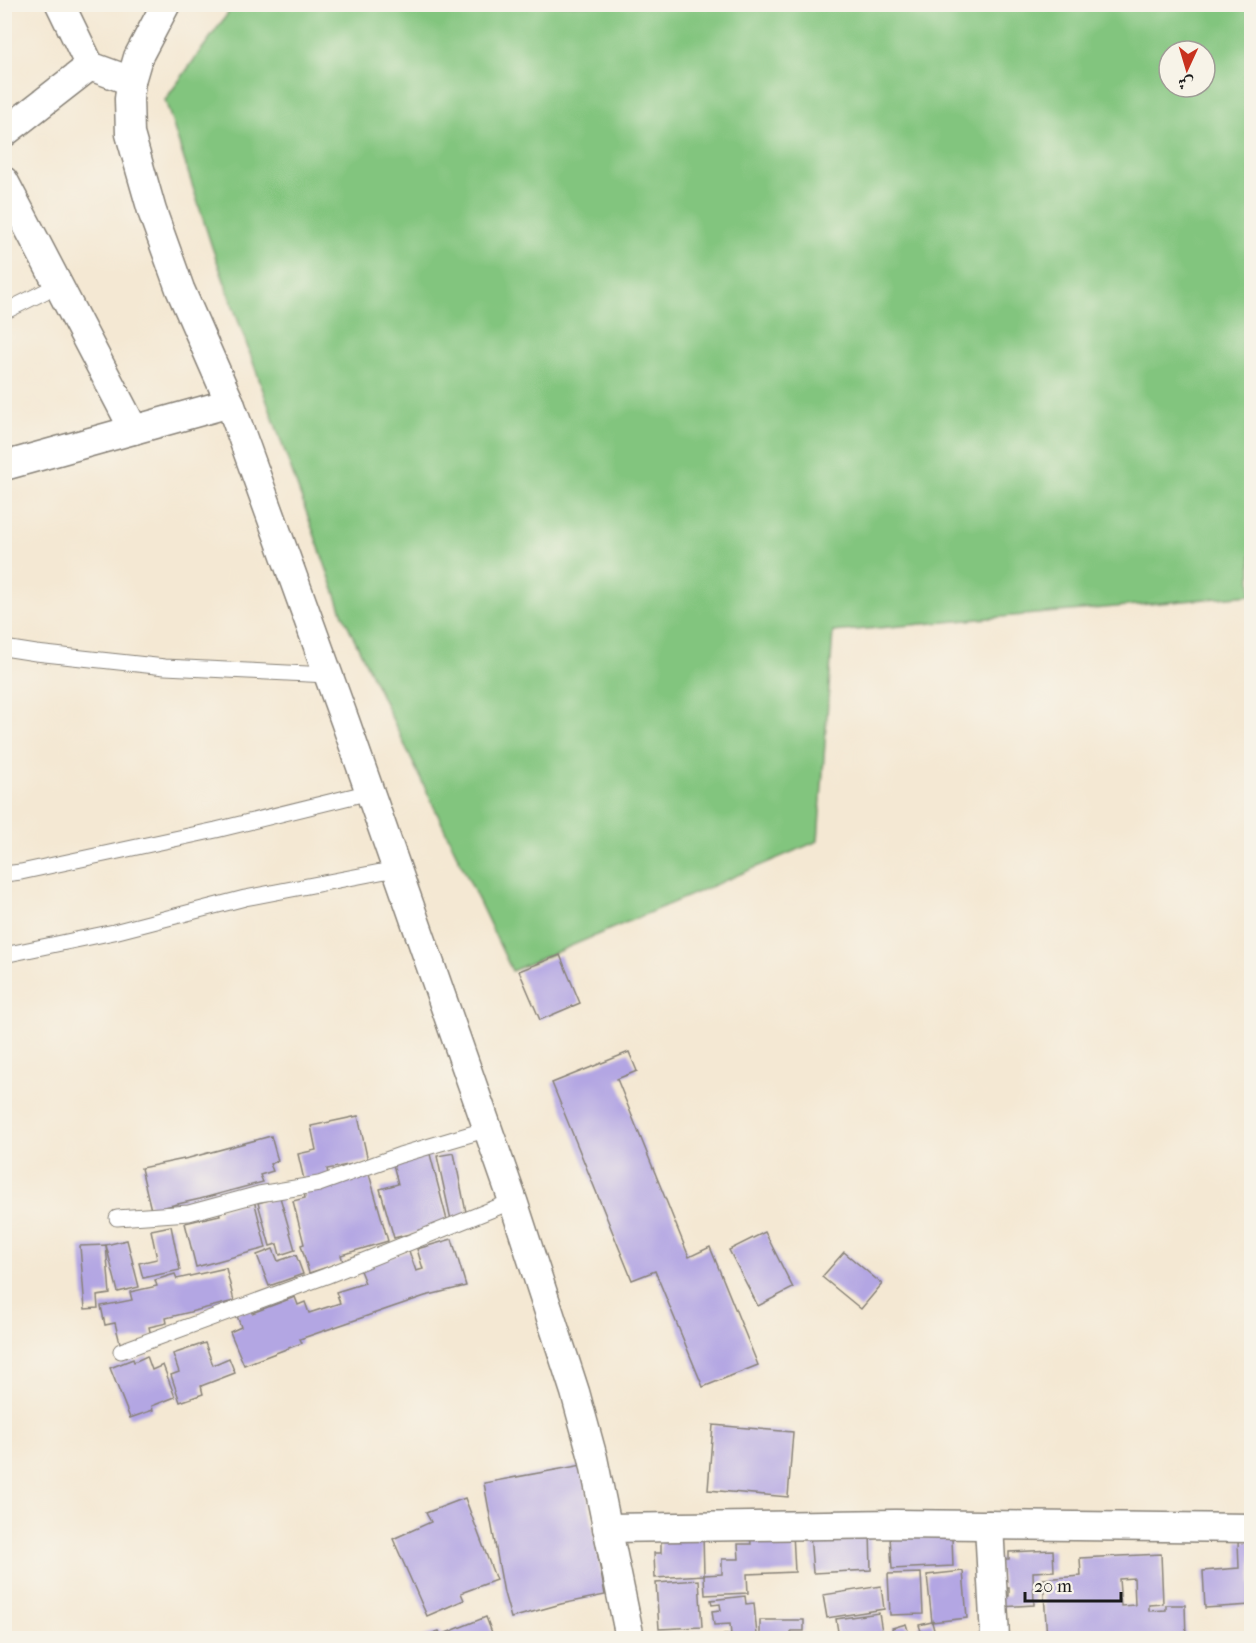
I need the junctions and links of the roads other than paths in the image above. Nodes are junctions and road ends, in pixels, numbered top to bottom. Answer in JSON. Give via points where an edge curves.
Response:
{"nodes":[{"id":1,"x":60,"y":4,"type":"edge"},
{"id":2,"x":166,"y":4,"type":"edge"},
{"id":3,"x":90,"y":66,"type":"junction"},
{"id":4,"x":130,"y":81,"type":"junction"},
{"id":5,"x":4,"y":133,"type":"edge"},
{"id":6,"x":4,"y":181,"type":"edge"},
{"id":7,"x":58,"y":285,"type":"junction"},
{"id":8,"x":4,"y":312,"type":"edge"},
{"id":9,"x":230,"y":403,"type":"junction"},
{"id":10,"x":134,"y":430,"type":"junction"},
{"id":11,"x":4,"y":465,"type":"edge"},
{"id":12,"x":4,"y":648,"type":"edge"},
{"id":13,"x":328,"y":675,"type":"junction"},
{"id":14,"x":370,"y":792,"type":"junction"},
{"id":15,"x":396,"y":869,"type":"junction"},
{"id":16,"x":4,"y":874,"type":"edge"},
{"id":17,"x":4,"y":955,"type":"edge"},
{"id":18,"x":488,"y":1129,"type":"junction"},
{"id":19,"x":513,"y":1202,"type":"junction"},
{"id":20,"x":117,"y":1218,"type":"dead end"},
{"id":21,"x":121,"y":1351,"type":"dead end"},
{"id":22,"x":989,"y":1525,"type":"junction"},
{"id":23,"x":607,"y":1528,"type":"junction"},
{"id":24,"x":1251,"y":1528,"type":"edge"},
{"id":25,"x":630,"y":1638,"type":"edge"},
{"id":26,"x":995,"y":1638,"type":"edge"}],
"edges":[{"from":1,"to":3,"type":"street"},
{"from":2,"to":4,"type":"street"},
{"from":3,"to":4,"type":"street"},
{"from":3,"to":5,"type":"street"},
{"from":4,"to":9,"type":"street","via":[[130,134],[152,211],[180,289]]},
{"from":6,"to":7,"type":"street"},
{"from":7,"to":8,"type":"lane"},
{"from":7,"to":10,"type":"street"},
{"from":9,"to":10,"type":"street"},
{"from":9,"to":13,"type":"street"},
{"from":10,"to":11,"type":"street"},
{"from":12,"to":13,"type":"lane","via":[[165,667]]},
{"from":13,"to":14,"type":"street"},
{"from":14,"to":15,"type":"street"},
{"from":14,"to":16,"type":"lane","via":[[216,830]]},
{"from":15,"to":17,"type":"lane","via":[[245,898]]},
{"from":15,"to":18,"type":"street"},
{"from":18,"to":19,"type":"street"},
{"from":18,"to":20,"type":"lane","via":[[319,1184],[259,1194],[189,1213]]},
{"from":19,"to":21,"type":"lane"},
{"from":19,"to":23,"type":"street","via":[[575,1392]]},
{"from":22,"to":23,"type":"street"},
{"from":22,"to":24,"type":"street"},
{"from":22,"to":26,"type":"street"},
{"from":23,"to":25,"type":"street"}]}
